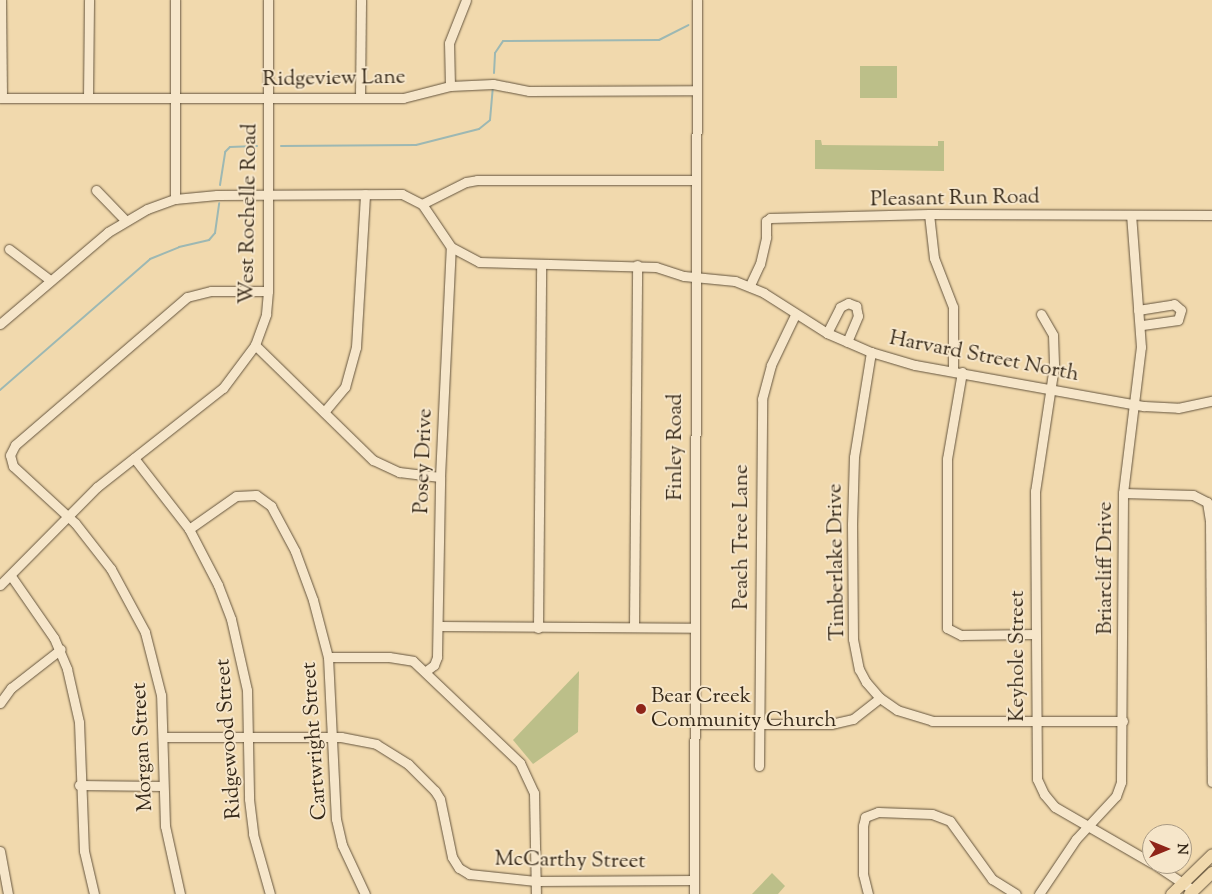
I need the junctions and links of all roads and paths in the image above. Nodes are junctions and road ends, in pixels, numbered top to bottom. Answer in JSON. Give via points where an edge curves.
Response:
{"nodes":[{"id":1,"x":1,"y":0,"type":"edge"},
{"id":2,"x":89,"y":0,"type":"edge"},
{"id":3,"x":175,"y":0,"type":"edge"},
{"id":4,"x":268,"y":0,"type":"edge"},
{"id":5,"x":361,"y":0,"type":"edge"},
{"id":6,"x":466,"y":0,"type":"edge"},
{"id":7,"x":697,"y":0,"type":"edge"},
{"id":8,"x":450,"y":86,"type":"junction"},
{"id":9,"x":696,"y":90,"type":"junction"},
{"id":10,"x":175,"y":97,"type":"junction"},
{"id":11,"x":1,"y":98,"type":"edge"},
{"id":12,"x":88,"y":98,"type":"junction"},
{"id":13,"x":268,"y":98,"type":"junction"},
{"id":14,"x":360,"y":98,"type":"junction"},
{"id":15,"x":695,"y":180,"type":"junction"},
{"id":16,"x":96,"y":190,"type":"dead end"},
{"id":17,"x":268,"y":194,"type":"junction"},
{"id":18,"x":365,"y":194,"type":"junction"},
{"id":19,"x":175,"y":199,"type":"junction"},
{"id":20,"x":422,"y":204,"type":"junction"},
{"id":21,"x":929,"y":214,"type":"junction"},
{"id":22,"x":1131,"y":215,"type":"junction"},
{"id":23,"x":1212,"y":215,"type":"edge"},
{"id":24,"x":125,"y":220,"type":"junction"},
{"id":25,"x":450,"y":247,"type":"junction"},
{"id":26,"x":9,"y":249,"type":"dead end"},
{"id":27,"x":637,"y":265,"type":"junction"},
{"id":28,"x":540,"y":266,"type":"junction"},
{"id":29,"x":695,"y":277,"type":"junction"},
{"id":30,"x":50,"y":280,"type":"junction"},
{"id":31,"x":750,"y":285,"type":"junction"},
{"id":32,"x":268,"y":290,"type":"junction"},
{"id":33,"x":1138,"y":310,"type":"junction"},
{"id":34,"x":1041,"y":314,"type":"dead end"},
{"id":35,"x":795,"y":315,"type":"junction"},
{"id":36,"x":0,"y":324,"type":"edge"},
{"id":37,"x":1142,"y":325,"type":"junction"},
{"id":38,"x":828,"y":333,"type":"junction"},
{"id":39,"x":847,"y":342,"type":"junction"},
{"id":40,"x":255,"y":346,"type":"junction"},
{"id":41,"x":871,"y":352,"type":"junction"},
{"id":42,"x":957,"y":372,"type":"junction"},
{"id":43,"x":1051,"y":388,"type":"junction"},
{"id":44,"x":1212,"y":401,"type":"edge"},
{"id":45,"x":1135,"y":404,"type":"junction"},
{"id":46,"x":324,"y":412,"type":"junction"},
{"id":47,"x":134,"y":458,"type":"junction"},
{"id":48,"x":440,"y":477,"type":"junction"},
{"id":49,"x":1123,"y":493,"type":"junction"},
{"id":50,"x":66,"y":516,"type":"junction"},
{"id":51,"x":189,"y":529,"type":"junction"},
{"id":52,"x":11,"y":576,"type":"junction"},
{"id":53,"x":0,"y":585,"type":"edge"},
{"id":54,"x":438,"y":626,"type":"junction"},
{"id":55,"x":634,"y":626,"type":"junction"},
{"id":56,"x":538,"y":628,"type":"junction"},
{"id":57,"x":694,"y":628,"type":"junction"},
{"id":58,"x":1035,"y":634,"type":"junction"},
{"id":59,"x":60,"y":649,"type":"junction"},
{"id":60,"x":328,"y":657,"type":"junction"},
{"id":61,"x":426,"y":671,"type":"junction"},
{"id":62,"x":880,"y":698,"type":"junction"},
{"id":63,"x":0,"y":703,"type":"edge"},
{"id":64,"x":1036,"y":721,"type":"junction"},
{"id":65,"x":1123,"y":721,"type":"junction"},
{"id":66,"x":694,"y":724,"type":"junction"},
{"id":67,"x":759,"y":724,"type":"junction"},
{"id":68,"x":163,"y":737,"type":"junction"},
{"id":69,"x":248,"y":737,"type":"junction"},
{"id":70,"x":333,"y":737,"type":"junction"},
{"id":71,"x":759,"y":766,"type":"dead end"},
{"id":72,"x":1212,"y":782,"type":"edge"},
{"id":73,"x":79,"y":785,"type":"junction"},
{"id":74,"x":163,"y":786,"type":"junction"},
{"id":75,"x":1088,"y":826,"type":"junction"},
{"id":76,"x":0,"y":851,"type":"edge"},
{"id":77,"x":1212,"y":854,"type":"edge"},
{"id":78,"x":1142,"y":857,"type":"edge"},
{"id":79,"x":1212,"y":872,"type":"edge"},
{"id":80,"x":1171,"y":874,"type":"edge"},
{"id":81,"x":694,"y":880,"type":"junction"},
{"id":82,"x":536,"y":881,"type":"junction"},
{"id":83,"x":1183,"y":881,"type":"junction"},
{"id":84,"x":1191,"y":892,"type":"edge"},
{"id":85,"x":8,"y":894,"type":"edge"},
{"id":86,"x":94,"y":894,"type":"edge"},
{"id":87,"x":180,"y":894,"type":"edge"},
{"id":88,"x":270,"y":894,"type":"edge"},
{"id":89,"x":365,"y":894,"type":"edge"},
{"id":90,"x":536,"y":894,"type":"edge"},
{"id":91,"x":694,"y":894,"type":"edge"},
{"id":92,"x":868,"y":894,"type":"edge"},
{"id":93,"x":1016,"y":894,"type":"edge"},
{"id":94,"x":1039,"y":894,"type":"edge"},
{"id":95,"x":1171,"y":894,"type":"edge"}],
"edges":[{"from":1,"to":11,"type":"street"},
{"from":2,"to":12,"type":"street"},
{"from":3,"to":10,"type":"street"},
{"from":4,"to":13,"type":"street","name":"West Rochelle Road"},
{"from":5,"to":14,"type":"street"},
{"from":6,"to":8,"type":"street","via":[[449,43]]},
{"from":7,"to":9,"type":"street","name":"Finley Road"},
{"from":8,"to":9,"type":"street","name":"Ridgeview Lane","via":[[493,84],[529,91]]},
{"from":8,"to":14,"type":"street","name":"Ridgeview Lane","via":[[404,98]]},
{"from":9,"to":15,"type":"street","name":"Finley Road"},
{"from":10,"to":12,"type":"street","name":"Ridgeview Lane"},
{"from":10,"to":13,"type":"street","name":"Ridgeview Lane"},
{"from":10,"to":19,"type":"street"},
{"from":11,"to":12,"type":"street","name":"Ridgeview Lane"},
{"from":13,"to":14,"type":"street","name":"Ridgeview Lane"},
{"from":13,"to":17,"type":"street","name":"West Rochelle Road"},
{"from":15,"to":20,"type":"street","via":[[477,180],[466,182]]},
{"from":15,"to":29,"type":"street","name":"Finley Road"},
{"from":16,"to":24,"type":"street"},
{"from":17,"to":18,"type":"street"},
{"from":17,"to":19,"type":"street"},
{"from":17,"to":32,"type":"street","name":"West Rochelle Road"},
{"from":18,"to":20,"type":"street","via":[[402,194]]},
{"from":18,"to":46,"type":"street","via":[[356,348],[344,386]]},
{"from":19,"to":24,"type":"street"},
{"from":20,"to":25,"type":"street","name":"Harvard Street North"},
{"from":21,"to":22,"type":"street","name":"Pleasant Run Road"},
{"from":21,"to":31,"type":"street","name":"Pleasant Run Road","via":[[770,218],[766,221],[760,264]]},
{"from":21,"to":42,"type":"street","via":[[934,258],[953,307]]},
{"from":22,"to":23,"type":"street","name":"Pleasant Run Road"},
{"from":22,"to":33,"type":"street","name":"Briarcliff Drive"},
{"from":24,"to":30,"type":"street"},
{"from":25,"to":28,"type":"street","name":"Harvard Street North","via":[[478,262]]},
{"from":25,"to":48,"type":"street","name":"Posey Drive"},
{"from":26,"to":30,"type":"street"},
{"from":27,"to":28,"type":"street","name":"Harvard Street North"},
{"from":27,"to":29,"type":"street","name":"Harvard Street North","via":[[656,266]]},
{"from":27,"to":55,"type":"street"},
{"from":28,"to":56,"type":"street"},
{"from":29,"to":31,"type":"street","name":"Harvard Street North"},
{"from":29,"to":57,"type":"street","name":"Finley Road"},
{"from":30,"to":36,"type":"street"},
{"from":31,"to":35,"type":"street","name":"Harvard Street North"},
{"from":32,"to":40,"type":"street","name":"West Rochelle Road","via":[[266,314]]},
{"from":32,"to":50,"type":"street","name":"Morgan Street","via":[[210,291],[187,297],[15,445],[10,455],[13,466]]},
{"from":33,"to":37,"type":"street","name":"Briarcliff Drive"},
{"from":33,"to":37,"type":"street","via":[[1174,304],[1181,310],[1178,320]]},
{"from":34,"to":43,"type":"street","name":"Keyhole Street","via":[[1053,335]]},
{"from":35,"to":38,"type":"street","name":"Harvard Street North"},
{"from":35,"to":67,"type":"street","name":"Peach Tree Lane","via":[[771,365],[762,400]]},
{"from":37,"to":45,"type":"street","name":"Briarcliff Drive"},
{"from":38,"to":39,"type":"street","name":"Harvard Street North"},
{"from":38,"to":39,"type":"street","via":[[840,307],[848,303],[856,306],[858,316]]},
{"from":39,"to":41,"type":"street","name":"Harvard Street North"},
{"from":40,"to":46,"type":"street"},
{"from":40,"to":47,"type":"street","name":"West Rochelle Road","via":[[223,388]]},
{"from":41,"to":42,"type":"street","name":"Harvard Street North","via":[[915,365]]},
{"from":41,"to":62,"type":"street","name":"Timberlake Drive","via":[[854,457],[853,630],[859,669]]},
{"from":42,"to":43,"type":"street","name":"Harvard Street North"},
{"from":42,"to":58,"type":"street","via":[[947,459],[947,628],[961,635]]},
{"from":43,"to":45,"type":"street","name":"Harvard Street North"},
{"from":43,"to":58,"type":"street","name":"Keyhole Street","via":[[1035,491]]},
{"from":44,"to":45,"type":"street","name":"Harvard Street North","via":[[1178,408]]},
{"from":45,"to":49,"type":"street","name":"Briarcliff Drive"},
{"from":46,"to":48,"type":"street","via":[[373,460],[399,472]]},
{"from":47,"to":50,"type":"street","name":"West Rochelle Road"},
{"from":47,"to":51,"type":"street","name":"Ridgewood Street"},
{"from":48,"to":54,"type":"street","name":"Posey Drive"},
{"from":49,"to":65,"type":"street","name":"Briarcliff Drive"},
{"from":49,"to":72,"type":"street","via":[[1193,495],[1207,502],[1210,520]]},
{"from":50,"to":52,"type":"street","name":"West Rochelle Road"},
{"from":50,"to":68,"type":"street","name":"Morgan Street","via":[[111,568],[139,617],[155,664]]},
{"from":51,"to":60,"type":"street","name":"Cartwright Street","via":[[236,496],[263,498],[271,506],[295,551],[313,600]]},
{"from":51,"to":69,"type":"street","name":"Ridgewood Street","via":[[218,585],[237,636],[246,690]]},
{"from":52,"to":53,"type":"street","name":"West Rochelle Road"},
{"from":52,"to":59,"type":"street"},
{"from":54,"to":56,"type":"street"},
{"from":54,"to":61,"type":"street","name":"Posey Drive","via":[[437,657],[434,665]]},
{"from":55,"to":56,"type":"street"},
{"from":55,"to":57,"type":"street"},
{"from":57,"to":66,"type":"street","name":"Finley Road"},
{"from":58,"to":64,"type":"street","name":"Keyhole Street"},
{"from":59,"to":63,"type":"street","via":[[11,688]]},
{"from":59,"to":73,"type":"street","via":[[79,722]]},
{"from":60,"to":61,"type":"street","via":[[403,657]]},
{"from":60,"to":70,"type":"street","name":"Cartwright Street"},
{"from":61,"to":82,"type":"street","via":[[526,773],[534,793]]},
{"from":62,"to":64,"type":"street","name":"Timberlake Drive","via":[[909,716],[932,721]]},
{"from":62,"to":67,"type":"street","via":[[859,715],[838,722]]},
{"from":64,"to":65,"type":"street","name":"Timberlake Drive"},
{"from":64,"to":75,"type":"street","name":"Keyhole Street","via":[[1036,769],[1040,787],[1055,807]]},
{"from":65,"to":75,"type":"street","name":"Briarcliff Drive","via":[[1120,786],[1116,796]]},
{"from":66,"to":67,"type":"street"},
{"from":66,"to":81,"type":"street","name":"Finley Road"},
{"from":67,"to":71,"type":"street","name":"Peach Tree Lane"},
{"from":68,"to":69,"type":"street","name":"McCarthy Street"},
{"from":68,"to":74,"type":"street","name":"Morgan Street"},
{"from":69,"to":70,"type":"street","name":"McCarthy Street"},
{"from":69,"to":88,"type":"street","name":"Ridgewood Street","via":[[253,834]]},
{"from":70,"to":82,"type":"street","name":"McCarthy Street","via":[[368,741],[392,752],[435,791],[440,800],[452,857],[459,868],[476,876]]},
{"from":70,"to":89,"type":"street","name":"Cartwright Street","via":[[336,819],[342,844]]},
{"from":73,"to":74,"type":"street"},
{"from":73,"to":86,"type":"street","via":[[84,851]]},
{"from":74,"to":87,"type":"street","name":"Morgan Street","via":[[167,847]]},
{"from":75,"to":78,"type":"street","name":"Keyhole Street"},
{"from":75,"to":94,"type":"street","name":"Briarcliff Drive"},
{"from":76,"to":85,"type":"street"},
{"from":77,"to":83,"type":"main road"},
{"from":79,"to":84,"type":"main road"},
{"from":80,"to":83,"type":"street","name":"Keyhole Street"},
{"from":81,"to":82,"type":"street","name":"McCarthy Street"},
{"from":81,"to":91,"type":"street","name":"Finley Road"},
{"from":82,"to":90,"type":"street"},
{"from":83,"to":84,"type":"street","name":"Keyhole Street"},
{"from":83,"to":95,"type":"main road"},
{"from":92,"to":93,"type":"street","via":[[863,874],[864,822],[865,817],[878,812],[932,814],[950,821],[992,879]]}]}
